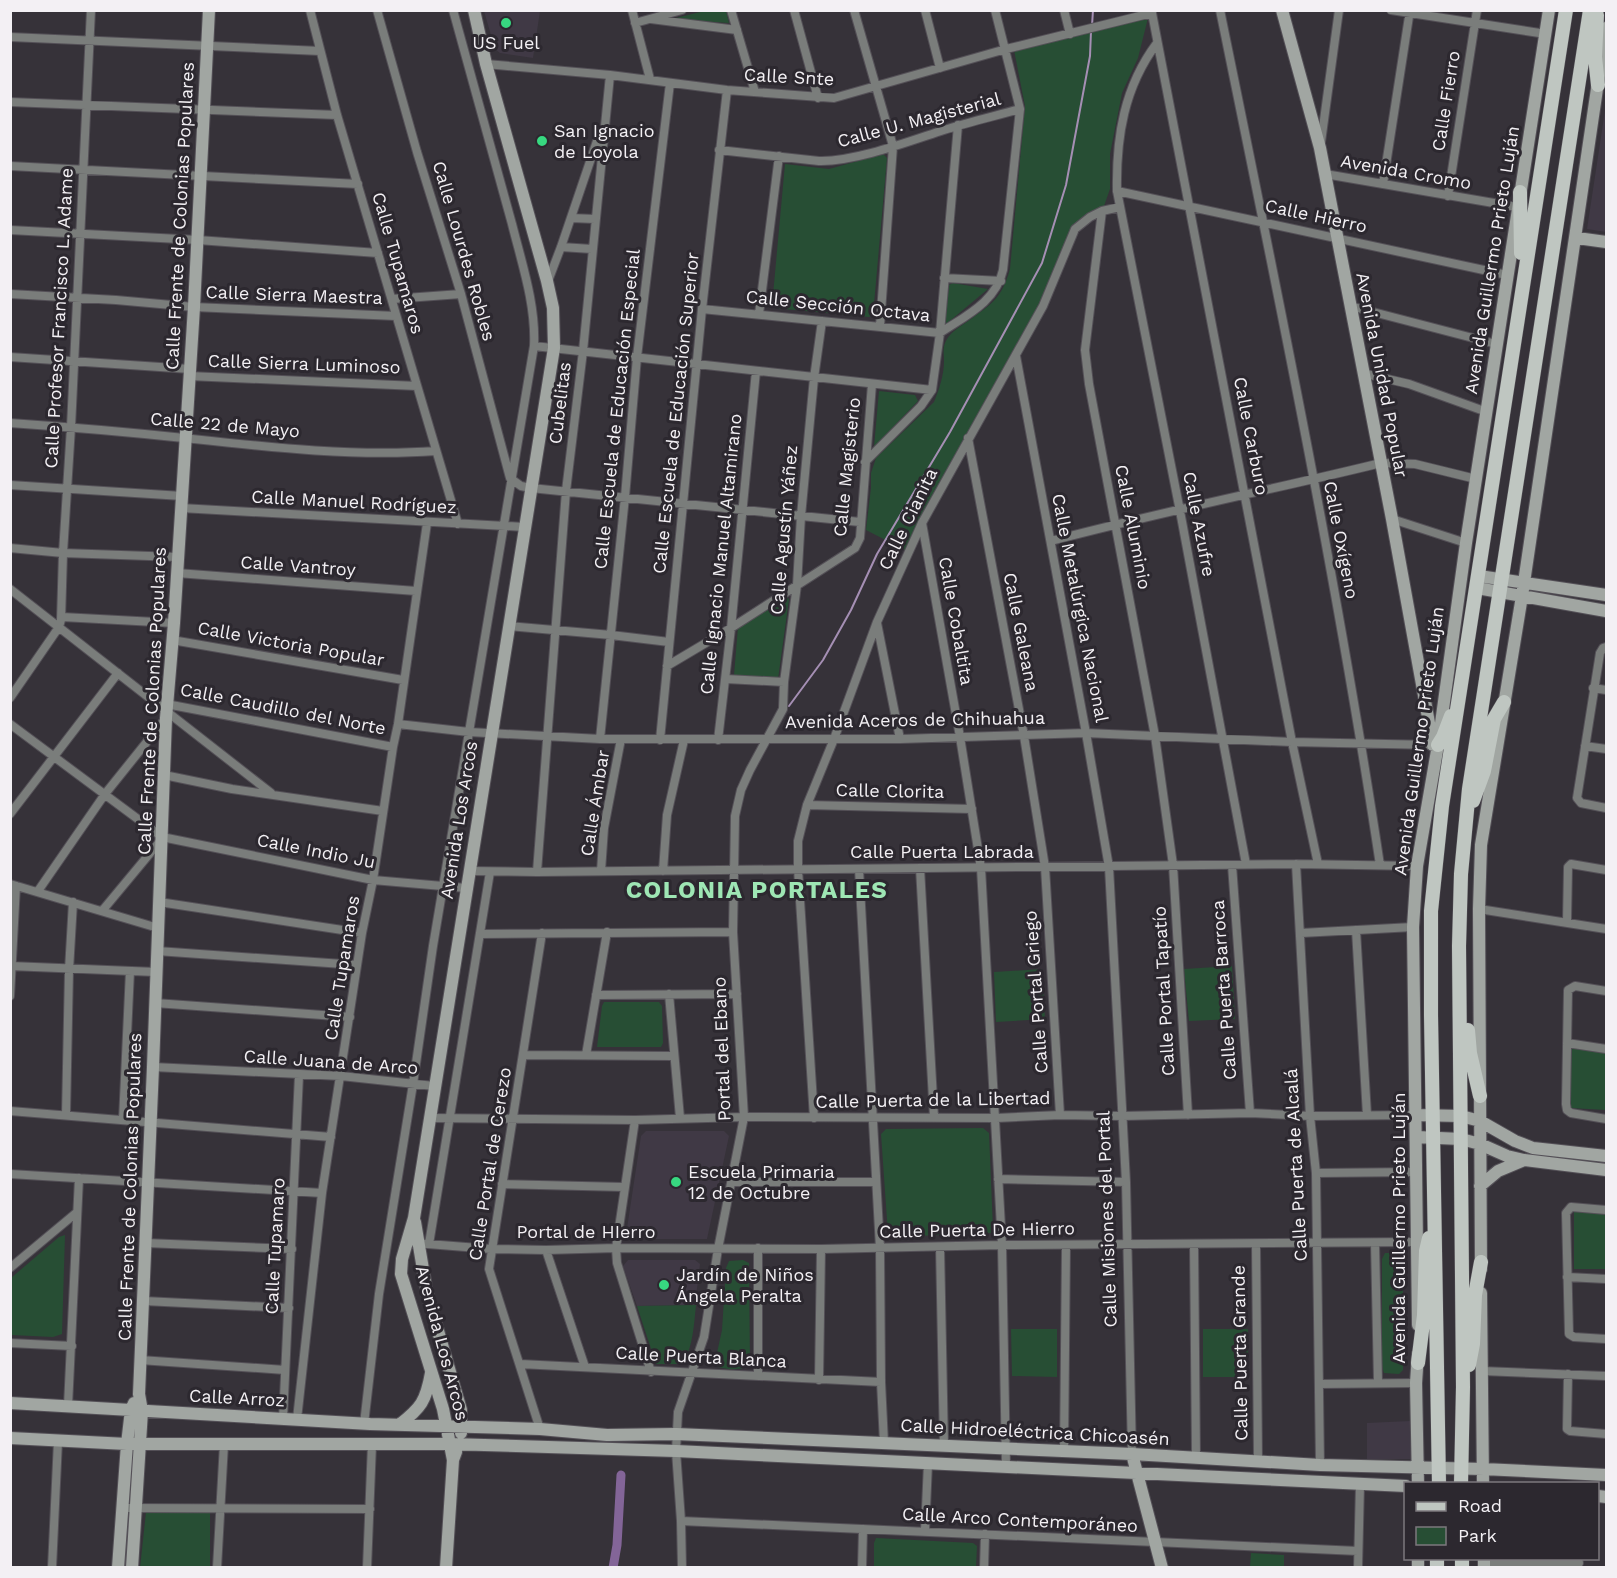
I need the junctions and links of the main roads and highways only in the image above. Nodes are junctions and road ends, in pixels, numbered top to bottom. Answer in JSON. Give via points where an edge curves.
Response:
{"nodes":[{"id":1,"x":1566,"y":10,"type":"edge"},
{"id":2,"x":1590,"y":10,"type":"edge"},
{"id":3,"x":1598,"y":10,"type":"edge"},
{"id":4,"x":1598,"y":84,"type":"road end"},
{"id":5,"x":1520,"y":192,"type":"road end"},
{"id":6,"x":1522,"y":299,"type":"junction"},
{"id":7,"x":1464,"y":677,"type":"junction"},
{"id":8,"x":1504,"y":702,"type":"road end"},
{"id":9,"x":1435,"y":745,"type":"road end"},
{"id":10,"x":1466,"y":820,"type":"junction"},
{"id":11,"x":1459,"y":946,"type":"junction"},
{"id":12,"x":1480,"y":1096,"type":"road end"},
{"id":13,"x":1434,"y":1218,"type":"junction"},
{"id":14,"x":1480,"y":1262,"type":"road end"},
{"id":15,"x":1418,"y":1363,"type":"road end"},
{"id":16,"x":1463,"y":1388,"type":"junction"},
{"id":17,"x":1438,"y":1482,"type":"edge"},
{"id":18,"x":1461,"y":1482,"type":"edge"}],
"edges":[{"from":1,"to":6,"type":"main road","name":"Avenida Guillermo Prieto Luján"},
{"from":2,"to":10,"type":"main road"},
{"from":3,"to":4,"type":"main road"},
{"from":5,"to":6,"type":"main road"},
{"from":6,"to":7,"type":"main road","name":"Avenida Guillermo Prieto Luján"},
{"from":7,"to":9,"type":"main road","via":[[1445,732]]},
{"from":7,"to":13,"type":"main road","name":"Avenida Guillermo Prieto Luján","via":[[1442,806],[1431,911]]},
{"from":8,"to":10,"type":"main road","via":[[1494,719],[1484,771]]},
{"from":10,"to":11,"type":"main road"},
{"from":11,"to":12,"type":"main road","via":[[1466,981],[1468,1039]]},
{"from":11,"to":16,"type":"main road"},
{"from":13,"to":15,"type":"main road","via":[[1426,1251]]},
{"from":13,"to":17,"type":"main road","name":"Avenida Guillermo Prieto Luján"},
{"from":14,"to":16,"type":"main road","via":[[1473,1344]]},
{"from":16,"to":18,"type":"main road"}]}
